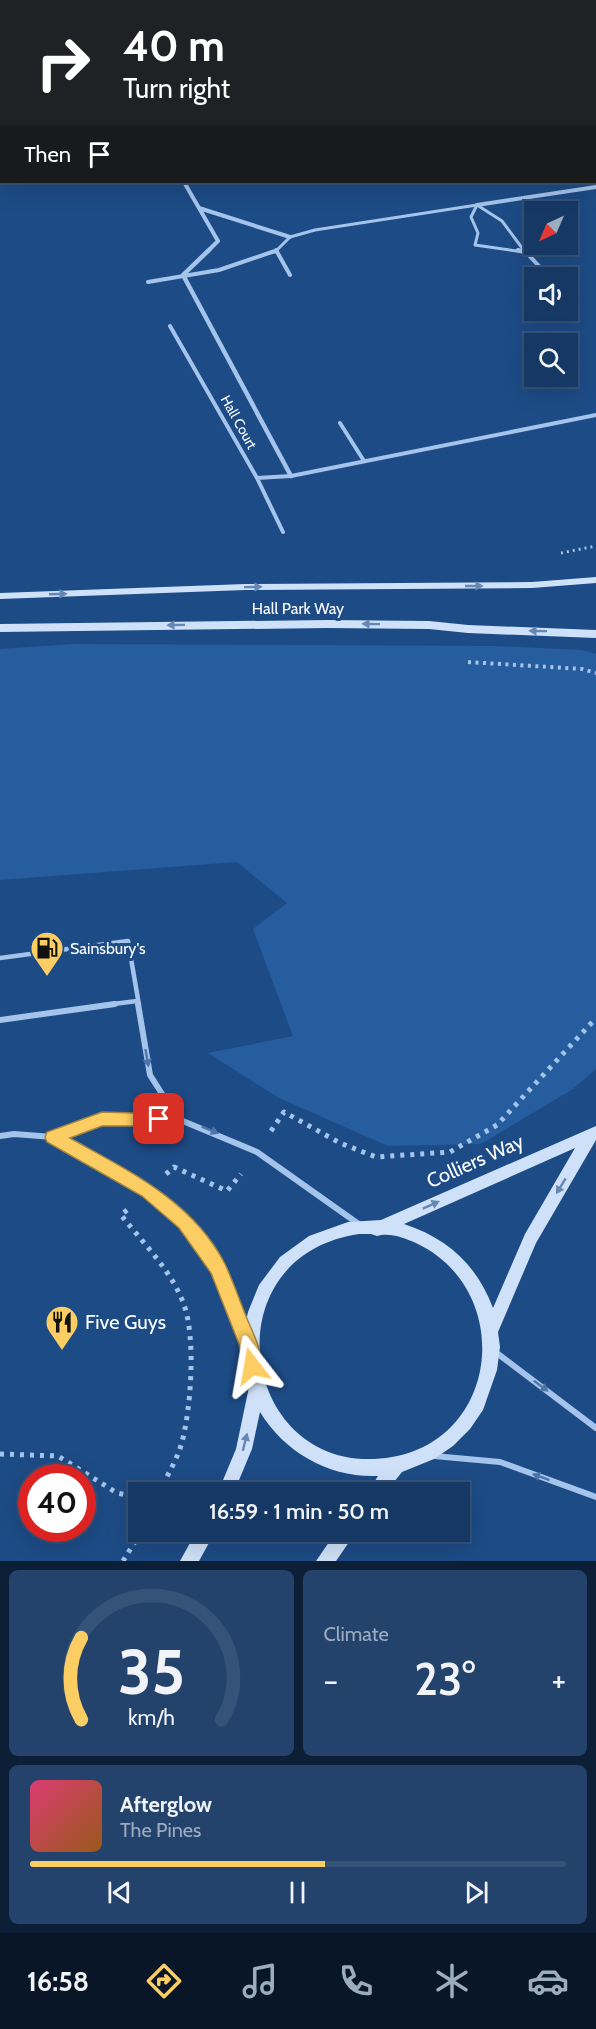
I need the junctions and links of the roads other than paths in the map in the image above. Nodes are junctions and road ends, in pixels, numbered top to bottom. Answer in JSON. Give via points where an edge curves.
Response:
{"nodes":[{"id":1,"x":185,"y":183,"type":"edge"},
{"id":2,"x":596,"y":187,"type":"edge"},
{"id":3,"x":477,"y":204,"type":"junction"},
{"id":4,"x":199,"y":207,"type":"junction"},
{"id":5,"x":290,"y":237,"type":"junction"},
{"id":6,"x":524,"y":250,"type":"edge"},
{"id":7,"x":275,"y":251,"type":"junction"},
{"id":8,"x":524,"y":252,"type":"edge"},
{"id":9,"x":528,"y":255,"type":"edge"},
{"id":10,"x":539,"y":267,"type":"edge"},
{"id":11,"x":183,"y":275,"type":"junction"},
{"id":12,"x":290,"y":275,"type":"dead end"},
{"id":13,"x":148,"y":282,"type":"dead end"},
{"id":14,"x":170,"y":326,"type":"dead end"},
{"id":15,"x":596,"y":415,"type":"edge"},
{"id":16,"x":339,"y":423,"type":"dead end"},
{"id":17,"x":364,"y":461,"type":"junction"},
{"id":18,"x":291,"y":476,"type":"junction"},
{"id":19,"x":257,"y":478,"type":"junction"},
{"id":20,"x":283,"y":532,"type":"dead end"},
{"id":21,"x":596,"y":580,"type":"edge"},
{"id":22,"x":0,"y":596,"type":"edge"},
{"id":23,"x":0,"y":628,"type":"edge"},
{"id":24,"x":596,"y":634,"type":"edge"},
{"id":25,"x":0,"y":958,"type":"edge"},
{"id":26,"x":137,"y":1000,"type":"junction"},
{"id":27,"x":0,"y":1020,"type":"edge"},
{"id":28,"x":178,"y":1119,"type":"junction"},
{"id":29,"x":594,"y":1133,"type":"edge"},
{"id":30,"x":0,"y":1136,"type":"edge"},
{"id":31,"x":53,"y":1137,"type":"junction"},
{"id":32,"x":371,"y":1228,"type":"junction"},
{"id":33,"x":492,"y":1328,"type":"junction"},
{"id":34,"x":248,"y":1344,"type":"junction"},
{"id":35,"x":494,"y":1351,"type":"junction"},
{"id":36,"x":257,"y":1388,"type":"junction"},
{"id":37,"x":596,"y":1428,"type":"edge"},
{"id":38,"x":427,"y":1456,"type":"junction"},
{"id":39,"x":396,"y":1466,"type":"junction"},
{"id":40,"x":230,"y":1482,"type":"edge"},
{"id":41,"x":384,"y":1482,"type":"edge"},
{"id":42,"x":596,"y":1497,"type":"edge"},
{"id":43,"x":200,"y":1542,"type":"edge"},
{"id":44,"x":339,"y":1542,"type":"edge"},
{"id":45,"x":189,"y":1561,"type":"edge"},
{"id":46,"x":325,"y":1561,"type":"edge"}],
"edges":[{"from":1,"to":4,"type":"street"},
{"from":2,"to":3,"type":"street"},
{"from":3,"to":5,"type":"lane"},
{"from":3,"to":6,"type":"lane","via":[[502,221]]},
{"from":3,"to":8,"type":"lane","via":[[471,217],[478,233],[475,245]]},
{"from":4,"to":5,"type":"street"},
{"from":4,"to":11,"type":"street","via":[[218,241]]},
{"from":5,"to":7,"type":"lane"},
{"from":7,"to":11,"type":"lane","via":[[219,270]]},
{"from":7,"to":12,"type":"lane"},
{"from":9,"to":10,"type":"lane"},
{"from":11,"to":13,"type":"lane"},
{"from":11,"to":18,"type":"street"},
{"from":14,"to":19,"type":"lane","name":"Hall Court"},
{"from":15,"to":17,"type":"lane"},
{"from":16,"to":17,"type":"lane"},
{"from":17,"to":18,"type":"lane"},
{"from":18,"to":19,"type":"lane"},
{"from":19,"to":20,"type":"lane","name":"Hall Court"},
{"from":22,"to":21,"type":"main road","name":"Hall Park Way","one_way":true,"via":[[245,587],[532,585]]},
{"from":24,"to":23,"type":"main road","name":"Hall Park Way","one_way":true,"via":[[429,625]]},
{"from":25,"to":26,"type":"lane","via":[[128,941]]},
{"from":26,"to":27,"type":"lane"},
{"from":26,"to":28,"type":"lane","one_way":true,"via":[[150,1075]]},
{"from":28,"to":31,"type":"lane","via":[[102,1119]]},
{"from":28,"to":32,"type":"lane","one_way":true,"via":[[257,1152]]},
{"from":32,"to":29,"type":"main road","name":"Colliers Way","one_way":true},
{"from":29,"to":33,"type":"main road","name":"Colliers Way","one_way":true,"via":[[530,1239]]},
{"from":30,"to":31,"type":"lane"},
{"from":31,"to":34,"type":"lane","via":[[148,1191],[185,1222],[218,1268]]},
{"from":32,"to":33,"type":"main road","name":"Colliers Way","via":[[409,1235],[437,1250],[462,1271],[481,1298]]},
{"from":32,"to":34,"type":"main road","name":"Colliers Way","via":[[334,1233],[306,1244],[282,1262],[264,1286],[253,1313]]},
{"from":33,"to":35,"type":"main road","name":"Colliers Way"},
{"from":34,"to":36,"type":"main road","name":"Colliers Way"},
{"from":35,"to":37,"type":"lane","one_way":true},
{"from":35,"to":38,"type":"main road","name":"Colliers Way","via":[[490,1383],[477,1413],[455,1437]]},
{"from":36,"to":39,"type":"main road","name":"Colliers Way","via":[[279,1423],[312,1450],[353,1465]]},
{"from":40,"to":36,"type":"main road","name":"Colliers Way","one_way":true,"via":[[244,1449]]},
{"from":38,"to":39,"type":"main road","name":"Colliers Way"},
{"from":42,"to":38,"type":"lane","one_way":true,"via":[[500,1462]]},
{"from":39,"to":41,"type":"main road"},
{"from":43,"to":45,"type":"main road"},
{"from":44,"to":46,"type":"main road"}]}
